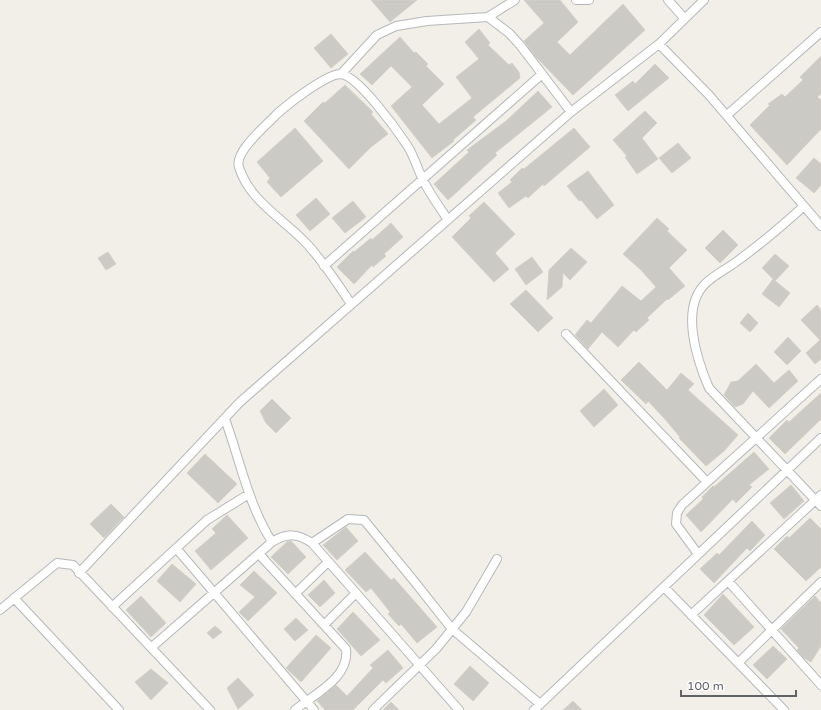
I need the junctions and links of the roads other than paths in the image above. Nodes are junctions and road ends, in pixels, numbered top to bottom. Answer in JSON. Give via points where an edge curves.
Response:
{"nodes":[{"id":1,"x":515,"y":0,"type":"edge"},
{"id":2,"x":576,"y":0,"type":"edge"},
{"id":3,"x":589,"y":0,"type":"edge"},
{"id":4,"x":668,"y":0,"type":"edge"},
{"id":5,"x":704,"y":0,"type":"edge"},
{"id":6,"x":488,"y":17,"type":"junction"},
{"id":7,"x":684,"y":18,"type":"junction"},
{"id":8,"x":821,"y":32,"type":"edge"},
{"id":9,"x":659,"y":44,"type":"junction"},
{"id":10,"x":341,"y":74,"type":"junction"},
{"id":11,"x":541,"y":75,"type":"junction"},
{"id":12,"x":571,"y":112,"type":"junction"},
{"id":13,"x":726,"y":115,"type":"junction"},
{"id":14,"x":423,"y":179,"type":"junction"},
{"id":15,"x":804,"y":206,"type":"junction"},
{"id":16,"x":448,"y":220,"type":"junction"},
{"id":17,"x":821,"y":226,"type":"edge"},
{"id":18,"x":324,"y":266,"type":"junction"},
{"id":19,"x":351,"y":304,"type":"junction"},
{"id":20,"x":566,"y":334,"type":"dead end"},
{"id":21,"x":821,"y":379,"type":"edge"},
{"id":22,"x":225,"y":419,"type":"junction"},
{"id":23,"x":756,"y":438,"type":"junction"},
{"id":24,"x":821,"y":438,"type":"edge"},
{"id":25,"x":786,"y":470,"type":"junction"},
{"id":26,"x":707,"y":482,"type":"junction"},
{"id":27,"x":248,"y":494,"type":"junction"},
{"id":28,"x":818,"y":497,"type":"edge"},
{"id":29,"x":821,"y":506,"type":"edge"},
{"id":30,"x":272,"y":542,"type":"junction"},
{"id":31,"x":312,"y":543,"type":"junction"},
{"id":32,"x":176,"y":548,"type":"junction"},
{"id":33,"x":259,"y":554,"type":"junction"},
{"id":34,"x":698,"y":554,"type":"junction"},
{"id":35,"x":497,"y":559,"type":"dead end"},
{"id":36,"x":328,"y":562,"type":"junction"},
{"id":37,"x":79,"y":573,"type":"junction"},
{"id":38,"x":728,"y":580,"type":"junction"},
{"id":39,"x":821,"y":582,"type":"edge"},
{"id":40,"x":664,"y":587,"type":"junction"},
{"id":41,"x":214,"y":593,"type":"junction"},
{"id":42,"x":295,"y":594,"type":"junction"},
{"id":43,"x":356,"y":594,"type":"junction"},
{"id":44,"x":14,"y":598,"type":"junction"},
{"id":45,"x":112,"y":607,"type":"junction"},
{"id":46,"x":0,"y":610,"type":"edge"},
{"id":47,"x":692,"y":615,"type":"junction"},
{"id":48,"x":324,"y":625,"type":"junction"},
{"id":49,"x":452,"y":629,"type":"junction"},
{"id":50,"x":773,"y":629,"type":"junction"},
{"id":51,"x":152,"y":647,"type":"junction"},
{"id":52,"x":738,"y":663,"type":"junction"},
{"id":53,"x":419,"y":666,"type":"junction"},
{"id":54,"x":821,"y":685,"type":"edge"},
{"id":55,"x":305,"y":701,"type":"junction"},
{"id":56,"x":537,"y":707,"type":"edge"},
{"id":57,"x":119,"y":710,"type":"edge"},
{"id":58,"x":210,"y":710,"type":"edge"},
{"id":59,"x":295,"y":710,"type":"edge"},
{"id":60,"x":314,"y":710,"type":"edge"},
{"id":61,"x":373,"y":710,"type":"edge"},
{"id":62,"x":459,"y":710,"type":"edge"},
{"id":63,"x":784,"y":710,"type":"edge"}],
"edges":[{"from":1,"to":6,"type":"street"},
{"from":2,"to":3,"type":"street"},
{"from":4,"to":7,"type":"street"},
{"from":5,"to":7,"type":"street"},
{"from":6,"to":10,"type":"street","via":[[396,26],[377,35]]},
{"from":6,"to":11,"type":"street","via":[[514,39]]},
{"from":7,"to":9,"type":"street"},
{"from":8,"to":13,"type":"street"},
{"from":9,"to":12,"type":"street"},
{"from":9,"to":13,"type":"street"},
{"from":10,"to":14,"type":"street","via":[[364,89],[407,146]]},
{"from":10,"to":18,"type":"street","via":[[332,76],[285,106],[245,147],[238,165],[245,181],[262,203],[308,245]]},
{"from":11,"to":12,"type":"street"},
{"from":11,"to":14,"type":"street"},
{"from":12,"to":16,"type":"street"},
{"from":13,"to":15,"type":"street"},
{"from":14,"to":16,"type":"street"},
{"from":14,"to":18,"type":"street"},
{"from":15,"to":17,"type":"street"},
{"from":15,"to":23,"type":"street","via":[[767,238],[705,284],[695,298],[693,335],[703,375],[709,388]]},
{"from":16,"to":19,"type":"street"},
{"from":18,"to":19,"type":"street"},
{"from":19,"to":22,"type":"street","via":[[240,402]]},
{"from":20,"to":26,"type":"street"},
{"from":21,"to":23,"type":"street"},
{"from":22,"to":27,"type":"street"},
{"from":22,"to":37,"type":"street"},
{"from":23,"to":25,"type":"street"},
{"from":23,"to":26,"type":"street"},
{"from":24,"to":25,"type":"street"},
{"from":25,"to":28,"type":"street"},
{"from":25,"to":34,"type":"street"},
{"from":26,"to":34,"type":"street","via":[[677,513],[676,524]]},
{"from":27,"to":30,"type":"street","via":[[261,526]]},
{"from":27,"to":32,"type":"street","via":[[207,520]]},
{"from":28,"to":29,"type":"street"},
{"from":28,"to":38,"type":"street"},
{"from":30,"to":31,"type":"street","via":[[281,536],[291,534],[302,536]]},
{"from":30,"to":33,"type":"street"},
{"from":31,"to":36,"type":"street"},
{"from":31,"to":49,"type":"street","via":[[348,519],[364,520]]},
{"from":32,"to":41,"type":"street"},
{"from":32,"to":45,"type":"street"},
{"from":33,"to":41,"type":"street"},
{"from":33,"to":42,"type":"street"},
{"from":34,"to":40,"type":"street"},
{"from":35,"to":49,"type":"street","via":[[466,612]]},
{"from":36,"to":42,"type":"street"},
{"from":36,"to":43,"type":"street"},
{"from":37,"to":44,"type":"street","via":[[73,566],[57,563]]},
{"from":37,"to":45,"type":"street"},
{"from":38,"to":47,"type":"street"},
{"from":38,"to":50,"type":"street"},
{"from":39,"to":50,"type":"street"},
{"from":40,"to":47,"type":"street"},
{"from":40,"to":56,"type":"street"},
{"from":41,"to":51,"type":"street"},
{"from":41,"to":55,"type":"street"},
{"from":42,"to":48,"type":"street"},
{"from":43,"to":48,"type":"street"},
{"from":43,"to":53,"type":"street"},
{"from":44,"to":46,"type":"street"},
{"from":44,"to":57,"type":"street"},
{"from":45,"to":51,"type":"street"},
{"from":47,"to":52,"type":"street"},
{"from":48,"to":55,"type":"street","via":[[346,649],[345,666],[332,681]]},
{"from":49,"to":53,"type":"street","via":[[436,650]]},
{"from":49,"to":56,"type":"street"},
{"from":50,"to":52,"type":"street"},
{"from":50,"to":54,"type":"street"},
{"from":51,"to":58,"type":"street"},
{"from":52,"to":63,"type":"street"},
{"from":53,"to":61,"type":"street"},
{"from":53,"to":62,"type":"street"},
{"from":55,"to":59,"type":"street"},
{"from":55,"to":60,"type":"street"}]}
